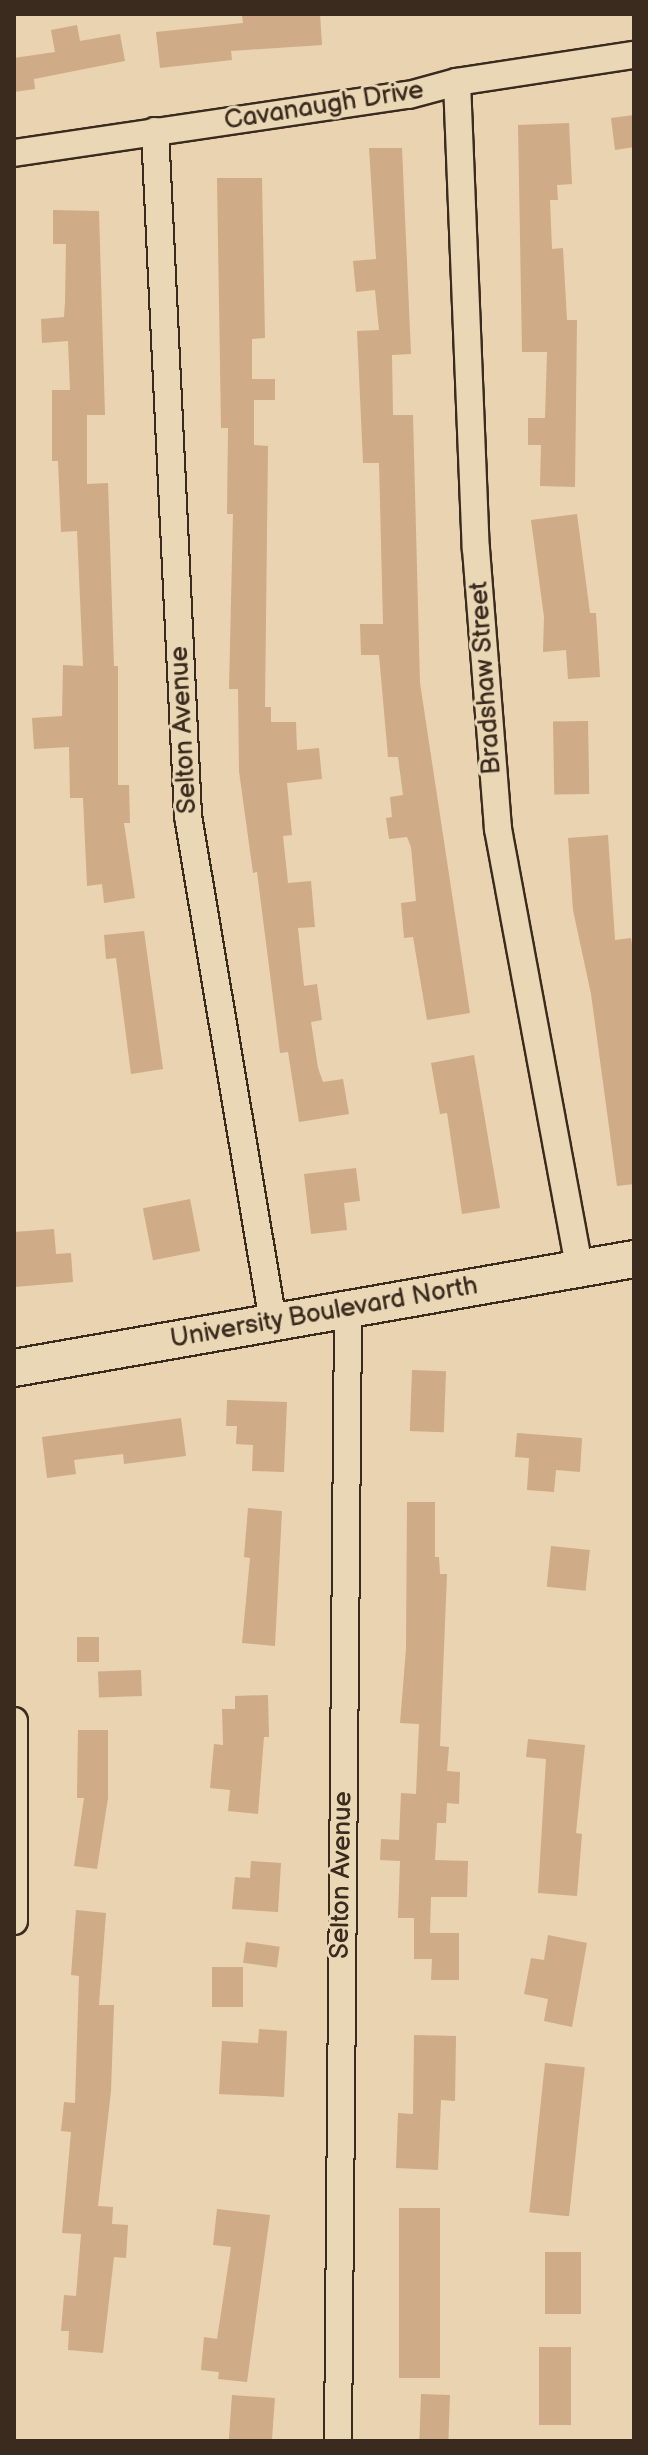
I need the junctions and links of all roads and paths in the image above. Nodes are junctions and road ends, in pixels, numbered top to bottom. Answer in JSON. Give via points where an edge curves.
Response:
{"nodes":[{"id":1,"x":634,"y":55,"type":"edge"},
{"id":2,"x":457,"y":82,"type":"junction"},
{"id":3,"x":155,"y":131,"type":"junction"},
{"id":4,"x":14,"y":153,"type":"edge"},
{"id":5,"x":634,"y":1259,"type":"edge"},
{"id":6,"x":579,"y":1267,"type":"junction"},
{"id":7,"x":348,"y":1309,"type":"junction"},
{"id":8,"x":273,"y":1322,"type":"junction"},
{"id":9,"x":14,"y":1368,"type":"edge"},
{"id":10,"x":14,"y":1721,"type":"edge"},
{"id":11,"x":14,"y":1921,"type":"edge"},
{"id":12,"x":338,"y":2441,"type":"edge"}],
"edges":[{"from":1,"to":2,"type":"street","name":"Cavanaugh Drive"},
{"from":2,"to":3,"type":"street","name":"Cavanaugh Drive","via":[[409,95]]},
{"from":2,"to":6,"type":"street","name":"Bradshaw Street","via":[[477,565],[498,829]]},
{"from":3,"to":4,"type":"street","name":"Cavanaugh Drive"},
{"from":3,"to":8,"type":"street","name":"Selton Avenue","via":[[188,816]]},
{"from":5,"to":6,"type":"street","name":"University Boulevard North"},
{"from":6,"to":7,"type":"street","name":"University Boulevard North"},
{"from":7,"to":8,"type":"street","name":"University Boulevard North"},
{"from":7,"to":12,"type":"street","name":"Selton Avenue"},
{"from":8,"to":9,"type":"street","name":"University Boulevard North"},
{"from":10,"to":11,"type":"street"}]}
